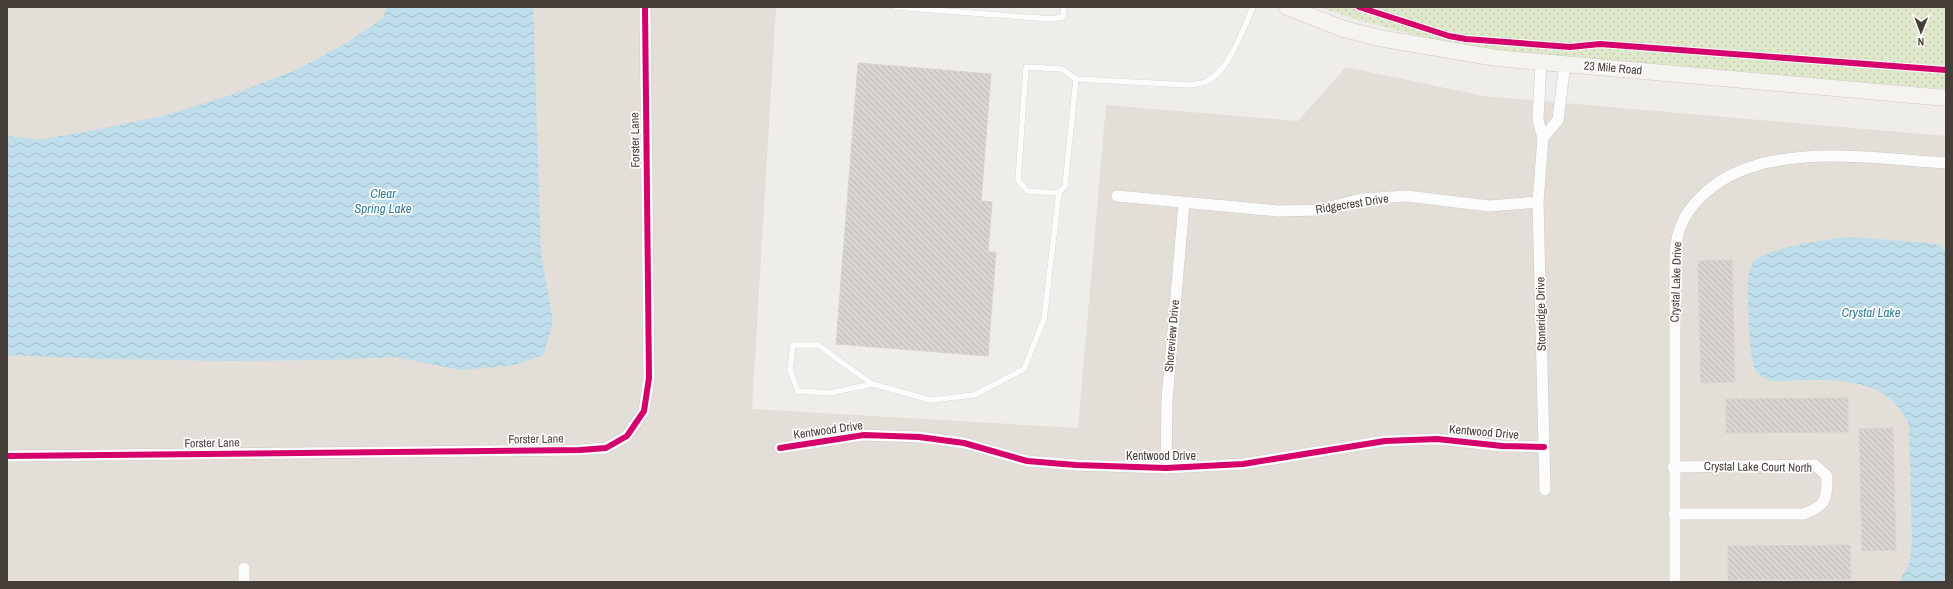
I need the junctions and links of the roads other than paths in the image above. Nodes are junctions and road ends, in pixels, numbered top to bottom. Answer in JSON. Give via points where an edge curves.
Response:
{"nodes":[{"id":1,"x":645,"y":7,"type":"edge"},
{"id":2,"x":895,"y":7,"type":"edge"},
{"id":3,"x":1064,"y":7,"type":"edge"},
{"id":4,"x":1253,"y":7,"type":"edge"},
{"id":5,"x":1287,"y":7,"type":"edge"},
{"id":6,"x":1541,"y":61,"type":"junction"},
{"id":7,"x":1565,"y":64,"type":"junction"},
{"id":8,"x":1076,"y":79,"type":"junction"},
{"id":9,"x":1946,"y":98,"type":"edge"},
{"id":10,"x":1543,"y":138,"type":"junction"},
{"id":11,"x":1946,"y":163,"type":"edge"},
{"id":12,"x":1059,"y":193,"type":"junction"},
{"id":13,"x":1117,"y":196,"type":"dead end"},
{"id":14,"x":1538,"y":202,"type":"junction"},
{"id":15,"x":1184,"y":204,"type":"junction"},
{"id":16,"x":872,"y":384,"type":"junction"},
{"id":17,"x":1544,"y":447,"type":"junction"},
{"id":18,"x":780,"y":448,"type":"dead end"},
{"id":19,"x":7,"y":456,"type":"edge"},
{"id":20,"x":1674,"y":467,"type":"junction"},
{"id":21,"x":1166,"y":468,"type":"junction"},
{"id":22,"x":1545,"y":490,"type":"dead end"},
{"id":23,"x":1674,"y":514,"type":"junction"},
{"id":24,"x":244,"y":568,"type":"dead end"},
{"id":25,"x":244,"y":582,"type":"edge"},
{"id":26,"x":1675,"y":582,"type":"edge"}],
"edges":[{"from":1,"to":19,"type":"street","name":"Forster Lane","via":[[649,378],[644,411],[627,436],[606,448],[580,450]]},
{"from":2,"to":3,"type":"lane","via":[[1051,19],[1063,17]]},
{"from":4,"to":8,"type":"lane","via":[[1225,66],[1205,82],[1189,85]]},
{"from":5,"to":6,"type":"main road","name":"23 Mile Road","via":[[1344,29],[1379,38],[1496,58]]},
{"from":6,"to":7,"type":"main road","name":"23 Mile Road"},
{"from":6,"to":10,"type":"street","name":"Stoneridge Drive","via":[[1538,120]]},
{"from":7,"to":9,"type":"main road","name":"23 Mile Road"},
{"from":7,"to":10,"type":"street","via":[[1558,120]]},
{"from":8,"to":12,"type":"lane","via":[[1067,176],[1065,186]]},
{"from":8,"to":12,"type":"lane","via":[[1062,69],[1026,67],[1018,180],[1027,191]]},
{"from":10,"to":14,"type":"street","name":"Stoneridge Drive"},
{"from":11,"to":20,"type":"street","name":"Crystal Lake Drive","via":[[1810,157],[1778,160],[1756,164],[1732,174],[1710,188],[1692,205],[1681,223],[1675,248]]},
{"from":12,"to":16,"type":"lane","via":[[1044,319],[1024,369],[974,395],[931,400]]},
{"from":13,"to":15,"type":"street","name":"Ridgecrest Drive"},
{"from":14,"to":15,"type":"street","name":"Ridgecrest Drive","via":[[1489,206],[1407,196],[1361,199],[1319,210],[1279,211]]},
{"from":14,"to":17,"type":"street","name":"Stoneridge Drive"},
{"from":15,"to":21,"type":"street","name":"Shoreview Drive","via":[[1167,400]]},
{"from":16,"to":16,"type":"lane","via":[[818,345],[793,345],[790,370],[798,391],[830,393]]},
{"from":17,"to":21,"type":"street","name":"Kentwood Drive","via":[[1502,446],[1437,439],[1385,442],[1243,464]]},
{"from":17,"to":22,"type":"street","name":"Stoneridge Drive"},
{"from":18,"to":21,"type":"street","name":"Kentwood Drive","via":[[864,435],[919,437],[964,443],[1027,461]]},
{"from":20,"to":23,"type":"street","name":"Crystal Lake Drive"},
{"from":20,"to":23,"type":"street","name":"Crystal Lake Court North","via":[[1815,465],[1827,476],[1827,494],[1818,508],[1803,514]]},
{"from":23,"to":26,"type":"street","name":"Crystal Lake Drive"},
{"from":24,"to":25,"type":"street"}]}
